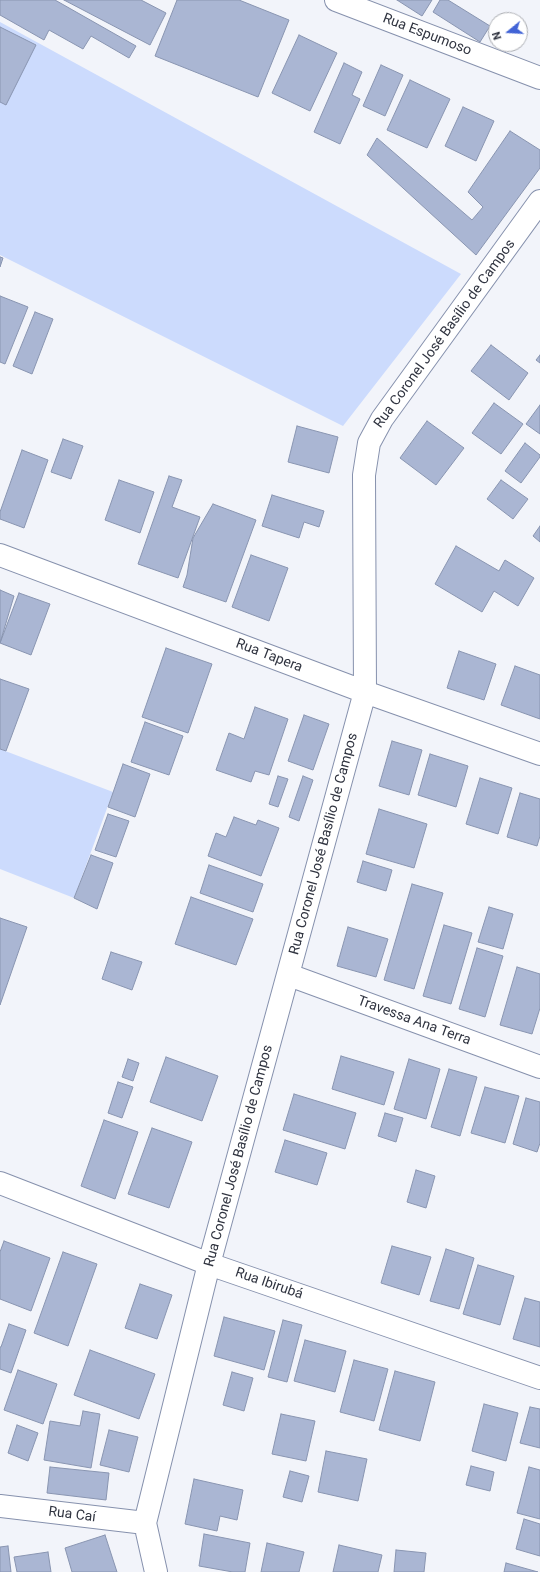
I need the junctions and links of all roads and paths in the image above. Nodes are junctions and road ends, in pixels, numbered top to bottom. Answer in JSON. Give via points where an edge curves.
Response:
{"nodes":[{"id":1,"x":336,"y":0,"type":"edge"},
{"id":2,"x":540,"y":78,"type":"edge"},
{"id":3,"x":540,"y":201,"type":"edge"},
{"id":4,"x":0,"y":555,"type":"edge"},
{"id":5,"x":365,"y":692,"type":"junction"},
{"id":6,"x":540,"y":754,"type":"edge"},
{"id":7,"x":289,"y":975,"type":"junction"},
{"id":8,"x":540,"y":1067,"type":"edge"},
{"id":9,"x":0,"y":1183,"type":"edge"},
{"id":10,"x":209,"y":1264,"type":"junction"},
{"id":11,"x":540,"y":1378,"type":"edge"},
{"id":12,"x":0,"y":1506,"type":"edge"},
{"id":13,"x":145,"y":1523,"type":"junction"},
{"id":14,"x":156,"y":1572,"type":"edge"}],
"edges":[{"from":1,"to":2,"type":"street","name":"Rua Espumoso"},
{"from":3,"to":5,"type":"street","name":"Rua Coronel José Basílio de Campos","via":[[382,419],[369,443],[364,475]]},
{"from":4,"to":5,"type":"street","name":"Rua Tapera"},
{"from":5,"to":6,"type":"street","name":"Rua Tapera"},
{"from":5,"to":7,"type":"street","name":"Rua Coronel José Basílio de Campos"},
{"from":7,"to":8,"type":"street","name":"Travessa Ana Terra"},
{"from":7,"to":10,"type":"street","name":"Rua Coronel José Basílio de Campos"},
{"from":9,"to":10,"type":"street","name":"Rua Ibirubá"},
{"from":10,"to":11,"type":"street","name":"Rua Ibirubá"},
{"from":10,"to":13,"type":"street","name":"Rua Coronel José Basílio de Campos"},
{"from":12,"to":13,"type":"street","name":"Rua Caí"},
{"from":13,"to":14,"type":"street"}]}
